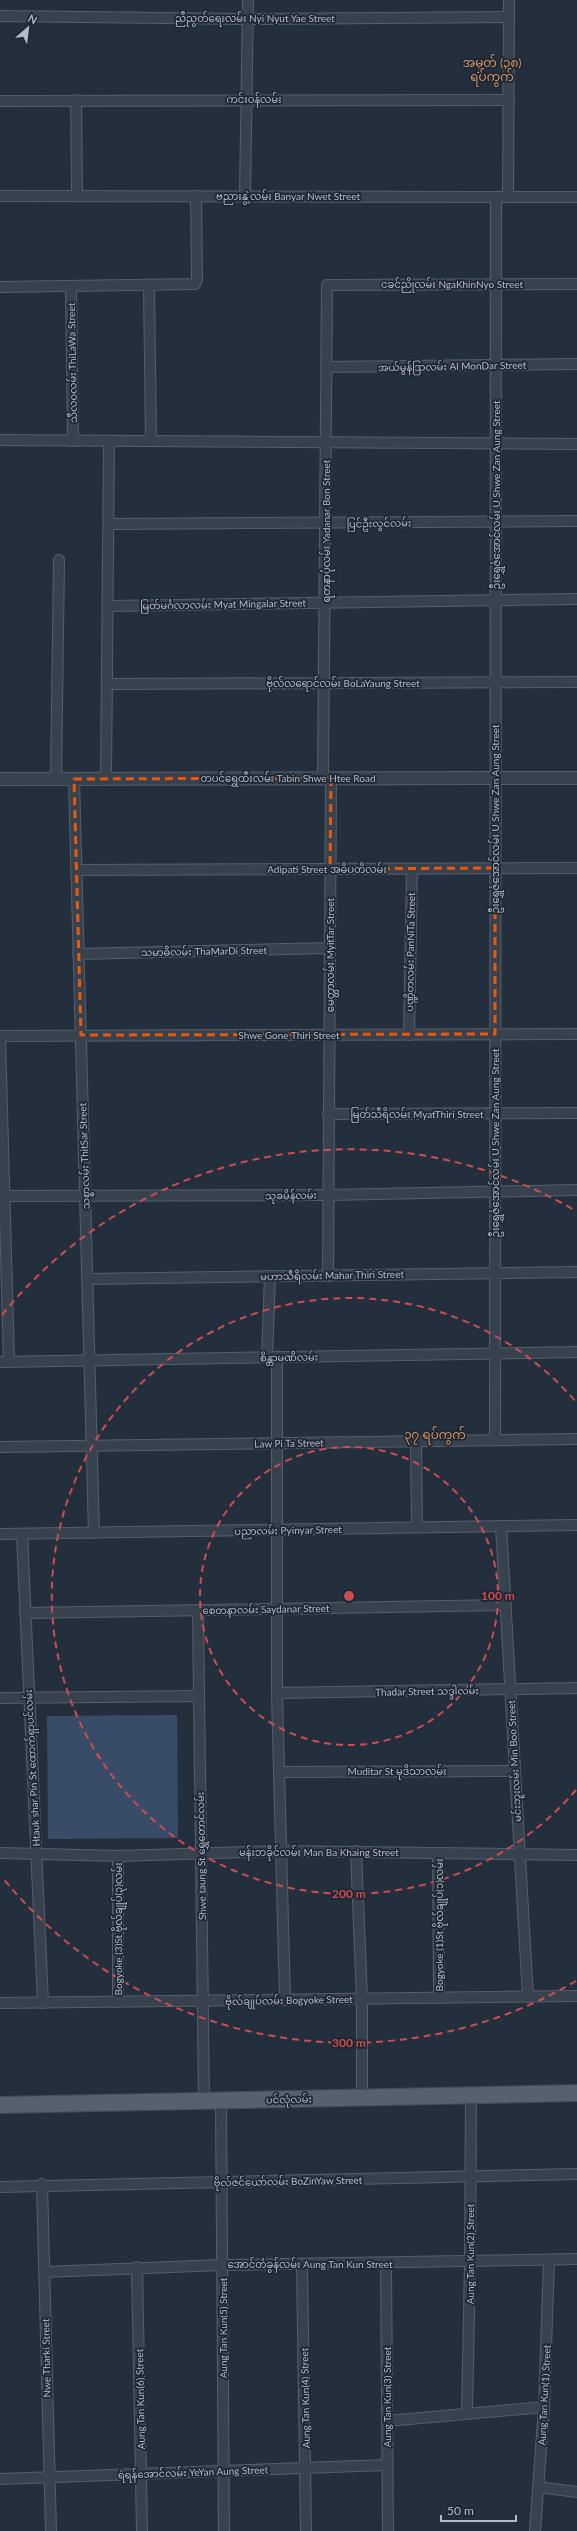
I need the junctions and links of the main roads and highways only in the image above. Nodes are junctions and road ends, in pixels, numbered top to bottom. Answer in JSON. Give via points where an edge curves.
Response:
{"nodes":[{"id":1,"x":577,"y":2094,"type":"edge"},
{"id":2,"x":0,"y":2105,"type":"edge"}],
"edges":[{"from":1,"to":2,"type":"main road","name":"ပင်လုံလမ်း"}]}
